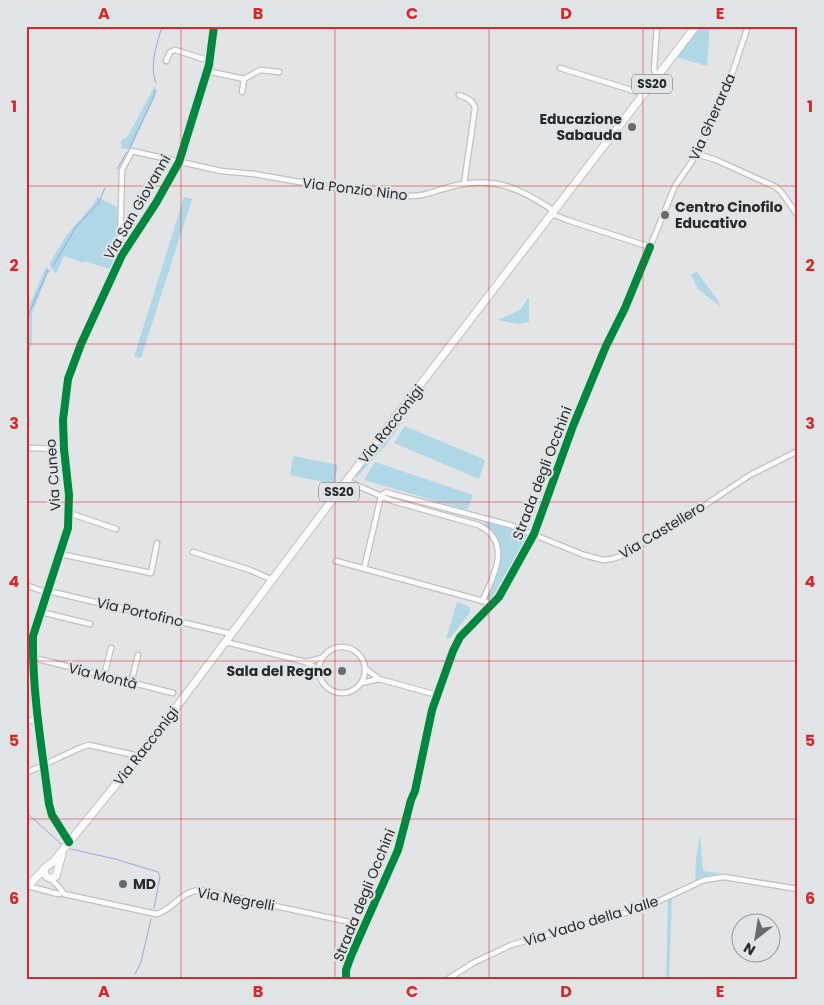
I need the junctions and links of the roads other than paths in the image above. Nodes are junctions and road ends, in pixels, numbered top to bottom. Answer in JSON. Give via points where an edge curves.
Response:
{"nodes":[{"id":1,"x":214,"y":26,"type":"edge"},
{"id":2,"x":657,"y":26,"type":"edge"},
{"id":3,"x":696,"y":26,"type":"edge"},
{"id":4,"x":748,"y":26,"type":"edge"},
{"id":5,"x":166,"y":61,"type":"dead end"},
{"id":6,"x":210,"y":61,"type":"junction"},
{"id":7,"x":560,"y":68,"type":"dead end"},
{"id":8,"x":207,"y":71,"type":"junction"},
{"id":9,"x":279,"y":72,"type":"dead end"},
{"id":10,"x":657,"y":77,"type":"junction"},
{"id":11,"x":244,"y":79,"type":"junction"},
{"id":12,"x":242,"y":92,"type":"dead end"},
{"id":13,"x":644,"y":94,"type":"junction"},
{"id":14,"x":459,"y":95,"type":"dead end"},
{"id":15,"x":697,"y":154,"type":"junction"},
{"id":16,"x":179,"y":162,"type":"junction"},
{"id":17,"x":464,"y":184,"type":"junction"},
{"id":18,"x":553,"y":212,"type":"junction"},
{"id":19,"x":798,"y":216,"type":"edge"},
{"id":20,"x":650,"y":246,"type":"junction"},
{"id":21,"x":122,"y":255,"type":"junction"},
{"id":22,"x":96,"y":311,"type":"joint"},
{"id":23,"x":26,"y":448,"type":"edge"},
{"id":24,"x":64,"y":449,"type":"junction"},
{"id":25,"x":798,"y":451,"type":"edge"},
{"id":26,"x":347,"y":481,"type":"junction"},
{"id":27,"x":381,"y":496,"type":"junction"},
{"id":28,"x":69,"y":513,"type":"junction"},
{"id":29,"x":116,"y":529,"type":"dead end"},
{"id":30,"x":534,"y":534,"type":"junction"},
{"id":31,"x":157,"y":543,"type":"dead end"},
{"id":32,"x":193,"y":552,"type":"dead end"},
{"id":33,"x":60,"y":554,"type":"junction"},
{"id":34,"x":336,"y":562,"type":"dead end"},
{"id":35,"x":364,"y":569,"type":"junction"},
{"id":36,"x":273,"y":580,"type":"junction"},
{"id":37,"x":26,"y":585,"type":"edge"},
{"id":38,"x":48,"y":592,"type":"junction"},
{"id":39,"x":482,"y":601,"type":"junction"},
{"id":40,"x":494,"y":604,"type":"junction"},
{"id":41,"x":41,"y":612,"type":"junction"},
{"id":42,"x":90,"y":624,"type":"dead end"},
{"id":43,"x":232,"y":634,"type":"junction"},
{"id":44,"x":226,"y":642,"type":"junction"},
{"id":45,"x":111,"y":648,"type":"dead end"},
{"id":46,"x":26,"y":653,"type":"edge"},
{"id":47,"x":138,"y":655,"type":"dead end"},
{"id":48,"x":34,"y":656,"type":"junction"},
{"id":49,"x":322,"y":658,"type":"junction"},
{"id":50,"x":306,"y":662,"type":"junction"},
{"id":51,"x":366,"y":669,"type":"junction"},
{"id":52,"x":319,"y":670,"type":"junction"},
{"id":53,"x":104,"y":676,"type":"junction"},
{"id":54,"x":379,"y":679,"type":"junction"},
{"id":55,"x":131,"y":683,"type":"junction"},
{"id":56,"x":362,"y":683,"type":"junction"},
{"id":57,"x":173,"y":693,"type":"dead end"},
{"id":58,"x":436,"y":695,"type":"junction"},
{"id":59,"x":38,"y":718,"type":"junction"},
{"id":60,"x":26,"y":722,"type":"edge"},
{"id":61,"x":139,"y":756,"type":"junction"},
{"id":62,"x":44,"y":765,"type":"junction"},
{"id":63,"x":26,"y":773,"type":"edge"},
{"id":64,"x":69,"y":842,"type":"junction"},
{"id":65,"x":64,"y":849,"type":"junction"},
{"id":66,"x":51,"y":864,"type":"junction"},
{"id":67,"x":44,"y":869,"type":"junction"},
{"id":68,"x":58,"y":872,"type":"junction"},
{"id":69,"x":49,"y":878,"type":"junction"},
{"id":70,"x":29,"y":885,"type":"edge"},
{"id":71,"x":59,"y":887,"type":"junction"},
{"id":72,"x":798,"y":889,"type":"edge"},
{"id":73,"x":62,"y":893,"type":"junction"},
{"id":74,"x":364,"y":925,"type":"junction"},
{"id":75,"x":346,"y":979,"type":"edge"},
{"id":76,"x":448,"y":979,"type":"edge"}],
"edges":[{"from":1,"to":6,"type":"street","name":"Via San Giovanni"},
{"from":2,"to":10,"type":"street","via":[[654,69]]},
{"from":3,"to":10,"type":"main road","name":"Via Racconigi","number":"SS20"},
{"from":4,"to":15,"type":"street","name":"Via Gherarda","via":[[727,89]]},
{"from":5,"to":6,"type":"street","via":[[170,52],[175,50]]},
{"from":6,"to":8,"type":"street","name":"Via San Giovanni"},
{"from":7,"to":13,"type":"street"},
{"from":8,"to":11,"type":"street"},
{"from":8,"to":16,"type":"street","name":"Via San Giovanni"},
{"from":9,"to":11,"type":"street","via":[[260,70]]},
{"from":10,"to":13,"type":"main road","name":"Via Racconigi","number":"SS20"},
{"from":11,"to":12,"type":"street"},
{"from":13,"to":18,"type":"main road","name":"Via Racconigi","number":"SS20"},
{"from":14,"to":17,"type":"street","via":[[474,103],[475,108]]},
{"from":15,"to":19,"type":"street","via":[[776,186]]},
{"from":15,"to":20,"type":"street","name":"Via Gherarda","via":[[675,186]]},
{"from":16,"to":17,"type":"street","name":"Via Ponzio Nino","via":[[328,187],[408,196],[420,196]]},
{"from":16,"to":21,"type":"street","name":"Via San Giovanni"},
{"from":16,"to":21,"type":"street","name":"Via Ponzio Nino","via":[[132,151],[122,170]]},
{"from":17,"to":18,"type":"street","name":"Via Ponzio Nino","via":[[512,187]]},
{"from":18,"to":20,"type":"street","via":[[567,220]]},
{"from":18,"to":26,"type":"main road","name":"Via Racconigi","number":"SS20"},
{"from":20,"to":30,"type":"street","name":"Strada degli Occhini","via":[[573,426]]},
{"from":21,"to":22,"type":"street","name":"Via San Giovanni"},
{"from":22,"to":24,"type":"street","name":"Via Cuneo","via":[[68,379],[63,420]]},
{"from":23,"to":24,"type":"street"},
{"from":24,"to":28,"type":"street","name":"Via Cuneo"},
{"from":25,"to":30,"type":"street","name":"Via Castellero","via":[[750,475],[684,519],[612,559],[596,559]]},
{"from":26,"to":27,"type":"street","name":"Via Castellero"},
{"from":26,"to":36,"type":"main road","name":"Via Racconigi","number":"SS20"},
{"from":27,"to":30,"type":"street","name":"Via Castellero","via":[[386,492]]},
{"from":27,"to":35,"type":"street"},
{"from":27,"to":39,"type":"street","via":[[478,525],[488,532],[498,548],[498,561]]},
{"from":28,"to":29,"type":"street"},
{"from":28,"to":33,"type":"street","name":"Via Cuneo"},
{"from":30,"to":40,"type":"street","name":"Strada degli Occhini"},
{"from":31,"to":33,"type":"street","via":[[150,573]]},
{"from":32,"to":36,"type":"street"},
{"from":33,"to":38,"type":"street","name":"Via Cuneo"},
{"from":34,"to":35,"type":"street"},
{"from":35,"to":39,"type":"street"},
{"from":36,"to":43,"type":"main road","name":"Via Racconigi","number":"SS20"},
{"from":37,"to":38,"type":"street","name":"Via Portofino"},
{"from":38,"to":41,"type":"street","name":"Via Cuneo"},
{"from":38,"to":43,"type":"street","name":"Via Portofino"},
{"from":39,"to":40,"type":"street"},
{"from":40,"to":58,"type":"street","name":"Strada degli Occhini","via":[[460,638]]},
{"from":41,"to":42,"type":"street"},
{"from":41,"to":48,"type":"street","name":"Via Cuneo","via":[[33,636]]},
{"from":43,"to":44,"type":"main road","name":"Via Racconigi","number":"SS20"},
{"from":44,"to":50,"type":"street"},
{"from":44,"to":61,"type":"main road","name":"Via Racconigi","number":"SS20"},
{"from":45,"to":53,"type":"street"},
{"from":46,"to":48,"type":"street","name":"Via Montà"},
{"from":47,"to":55,"type":"street"},
{"from":48,"to":53,"type":"street","name":"Via Montà"},
{"from":48,"to":59,"type":"street","name":"Via Cuneo"},
{"from":49,"to":50,"type":"street"},
{"from":49,"to":51,"type":"street","via":[[333,648],[348,647],[360,655]]},
{"from":49,"to":52,"type":"street"},
{"from":50,"to":52,"type":"street"},
{"from":51,"to":54,"type":"street"},
{"from":51,"to":56,"type":"street"},
{"from":52,"to":56,"type":"street","via":[[327,688],[339,693],[352,691]]},
{"from":53,"to":55,"type":"street","name":"Via Montà"},
{"from":54,"to":56,"type":"street"},
{"from":54,"to":58,"type":"street"},
{"from":55,"to":57,"type":"street","name":"Via Montà"},
{"from":58,"to":74,"type":"street","name":"Strada degli Occhini","via":[[398,850]]},
{"from":59,"to":60,"type":"street"},
{"from":59,"to":62,"type":"street","name":"Via Cuneo"},
{"from":61,"to":62,"type":"street","via":[[89,745]]},
{"from":61,"to":64,"type":"main road","name":"Via Racconigi","number":"SS20"},
{"from":62,"to":63,"type":"street"},
{"from":62,"to":64,"type":"street","name":"Via Cuneo","via":[[52,815]]},
{"from":64,"to":65,"type":"main road","name":"Via Racconigi","number":"SS20"},
{"from":65,"to":66,"type":"main road","name":"Via Racconigi","number":"SS20"},
{"from":65,"to":68,"type":"main road","name":"Via Racconigi","number":"SS20"},
{"from":66,"to":67,"type":"main road"},
{"from":66,"to":68,"type":"main road"},
{"from":67,"to":69,"type":"main road"},
{"from":67,"to":70,"type":"main road"},
{"from":68,"to":69,"type":"main road","via":[[54,878]]},
{"from":68,"to":71,"type":"street"},
{"from":69,"to":70,"type":"main road","via":[[42,877]]},
{"from":69,"to":71,"type":"street"},
{"from":70,"to":73,"type":"street","name":"Via Negrelli"},
{"from":71,"to":73,"type":"street"},
{"from":72,"to":76,"type":"street","name":"Via Vado della Valle","via":[[724,877],[704,880],[646,907],[511,945]]},
{"from":73,"to":74,"type":"street","name":"Via Negrelli","via":[[156,914],[165,911],[187,892],[204,890]]},
{"from":74,"to":75,"type":"street","name":"Strada degli Occhini","via":[[346,970]]}]}
